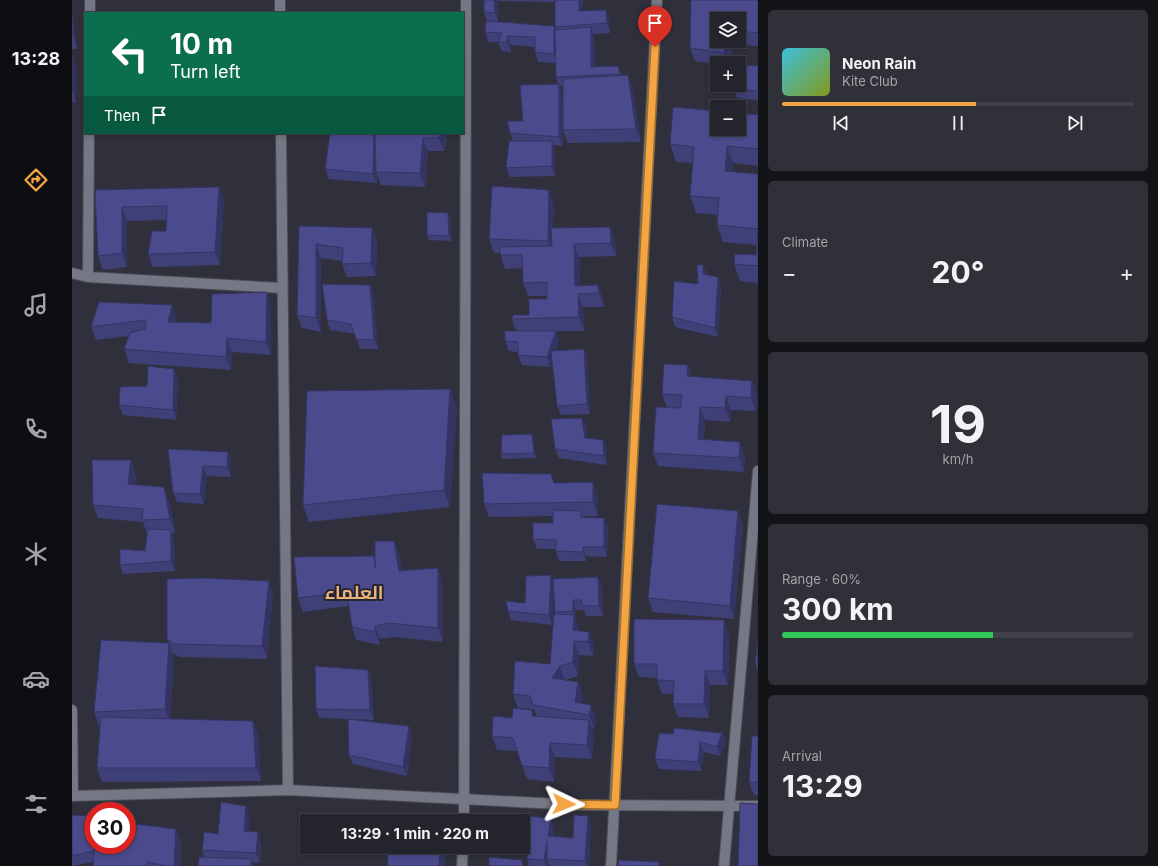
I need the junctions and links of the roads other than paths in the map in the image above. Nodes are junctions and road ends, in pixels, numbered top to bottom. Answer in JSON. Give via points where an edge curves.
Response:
{"nodes":[{"id":1,"x":90,"y":0,"type":"edge"},
{"id":2,"x":280,"y":0,"type":"edge"},
{"id":3,"x":466,"y":0,"type":"edge"},
{"id":4,"x":657,"y":0,"type":"edge"},
{"id":5,"x":90,"y":12,"type":"edge"},
{"id":6,"x":280,"y":12,"type":"edge"},
{"id":7,"x":89,"y":134,"type":"edge"},
{"id":8,"x":281,"y":134,"type":"edge"},
{"id":9,"x":72,"y":273,"type":"edge"},
{"id":10,"x":88,"y":277,"type":"junction"},
{"id":11,"x":282,"y":288,"type":"junction"},
{"id":12,"x":758,"y":471,"type":"edge"},
{"id":13,"x":72,"y":710,"type":"edge"},
{"id":14,"x":288,"y":790,"type":"junction"},
{"id":15,"x":72,"y":796,"type":"edge"},
{"id":16,"x":465,"y":799,"type":"junction"},
{"id":17,"x":615,"y":805,"type":"junction"},
{"id":18,"x":728,"y":806,"type":"junction"},
{"id":19,"x":758,"y":806,"type":"edge"},
{"id":20,"x":464,"y":814,"type":"edge"},
{"id":21,"x":463,"y":854,"type":"edge"},
{"id":22,"x":462,"y":866,"type":"edge"},
{"id":23,"x":611,"y":866,"type":"edge"},
{"id":24,"x":724,"y":866,"type":"edge"}],
"edges":[{"from":1,"to":5,"type":"street"},
{"from":2,"to":6,"type":"street"},
{"from":3,"to":16,"type":"street"},
{"from":4,"to":17,"type":"street"},
{"from":7,"to":10,"type":"street"},
{"from":8,"to":11,"type":"street"},
{"from":9,"to":10,"type":"street"},
{"from":10,"to":11,"type":"street"},
{"from":11,"to":14,"type":"street"},
{"from":12,"to":18,"type":"street"},
{"from":13,"to":15,"type":"street"},
{"from":14,"to":15,"type":"street"},
{"from":14,"to":16,"type":"street"},
{"from":16,"to":17,"type":"street"},
{"from":16,"to":20,"type":"street"},
{"from":17,"to":18,"type":"street"},
{"from":17,"to":23,"type":"street"},
{"from":18,"to":19,"type":"street"},
{"from":18,"to":24,"type":"street"},
{"from":21,"to":22,"type":"street"}]}
